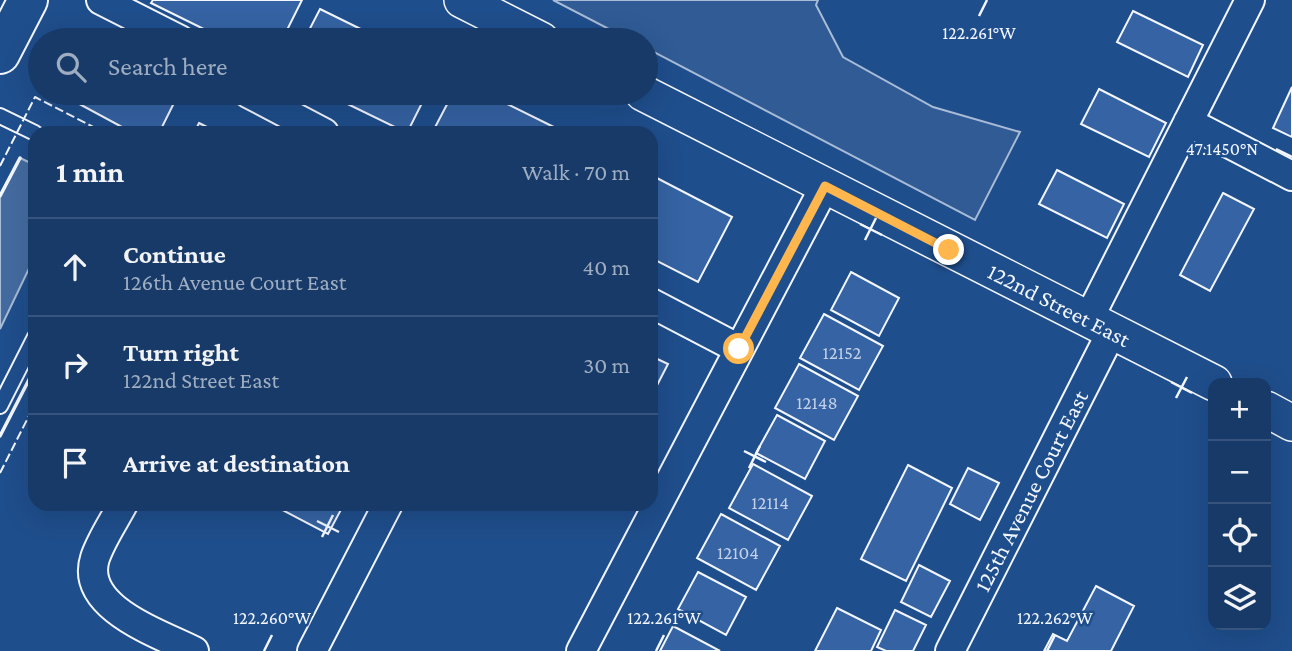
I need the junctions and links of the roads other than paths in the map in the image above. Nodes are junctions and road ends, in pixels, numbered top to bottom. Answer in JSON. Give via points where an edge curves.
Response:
{"nodes":[{"id":1,"x":28,"y":0,"type":"edge"},
{"id":2,"x":101,"y":0,"type":"edge"},
{"id":3,"x":462,"y":0,"type":"edge"},
{"id":4,"x":1250,"y":0,"type":"edge"},
{"id":5,"x":156,"y":28,"type":"edge"},
{"id":6,"x":517,"y":28,"type":"edge"},
{"id":7,"x":0,"y":54,"type":"edge"},
{"id":8,"x":658,"y":101,"type":"edge"},
{"id":9,"x":269,"y":105,"type":"edge"},
{"id":10,"x":0,"y":116,"type":"edge"},
{"id":11,"x":1188,"y":122,"type":"junction"},
{"id":12,"x":307,"y":126,"type":"edge"},
{"id":13,"x":28,"y":130,"type":"edge"},
{"id":14,"x":1292,"y":176,"type":"edge"},
{"id":15,"x":825,"y":186,"type":"junction"},
{"id":16,"x":658,"y":307,"type":"edge"},
{"id":17,"x":1100,"y":326,"type":"junction"},
{"id":18,"x":739,"y":349,"type":"junction"},
{"id":19,"x":28,"y":351,"type":"edge"},
{"id":20,"x":1208,"y":380,"type":"edge"},
{"id":21,"x":0,"y":406,"type":"edge"},
{"id":22,"x":1271,"y":412,"type":"edge"},
{"id":23,"x":1292,"y":423,"type":"edge"},
{"id":24,"x":658,"y":504,"type":"edge"},
{"id":25,"x":118,"y":511,"type":"edge"},
{"id":26,"x":383,"y":511,"type":"edge"},
{"id":27,"x":654,"y":511,"type":"edge"},
{"id":28,"x":194,"y":651,"type":"edge"},
{"id":29,"x":312,"y":651,"type":"edge"},
{"id":30,"x":581,"y":651,"type":"edge"},
{"id":31,"x":950,"y":651,"type":"edge"}],
"edges":[{"from":1,"to":7,"type":"main road"},
{"from":2,"to":5,"type":"street"},
{"from":3,"to":6,"type":"street"},
{"from":4,"to":11,"type":"street","name":"125th Avenue Court East"},
{"from":8,"to":15,"type":"street","name":"122nd Street East"},
{"from":9,"to":12,"type":"street"},
{"from":10,"to":13,"type":"lane"},
{"from":11,"to":14,"type":"street"},
{"from":11,"to":17,"type":"street","name":"125th Avenue Court East"},
{"from":15,"to":17,"type":"street","name":"122nd Street East"},
{"from":15,"to":18,"type":"street"},
{"from":16,"to":18,"type":"street"},
{"from":17,"to":20,"type":"street","name":"122nd Street East"},
{"from":17,"to":31,"type":"street","name":"125th Avenue Court East"},
{"from":18,"to":24,"type":"street"},
{"from":19,"to":21,"type":"lane"},
{"from":22,"to":23,"type":"street"},
{"from":25,"to":28,"type":"street","via":[[94,559],[100,595],[118,613]]},
{"from":26,"to":29,"type":"street"},
{"from":27,"to":30,"type":"street"}]}
